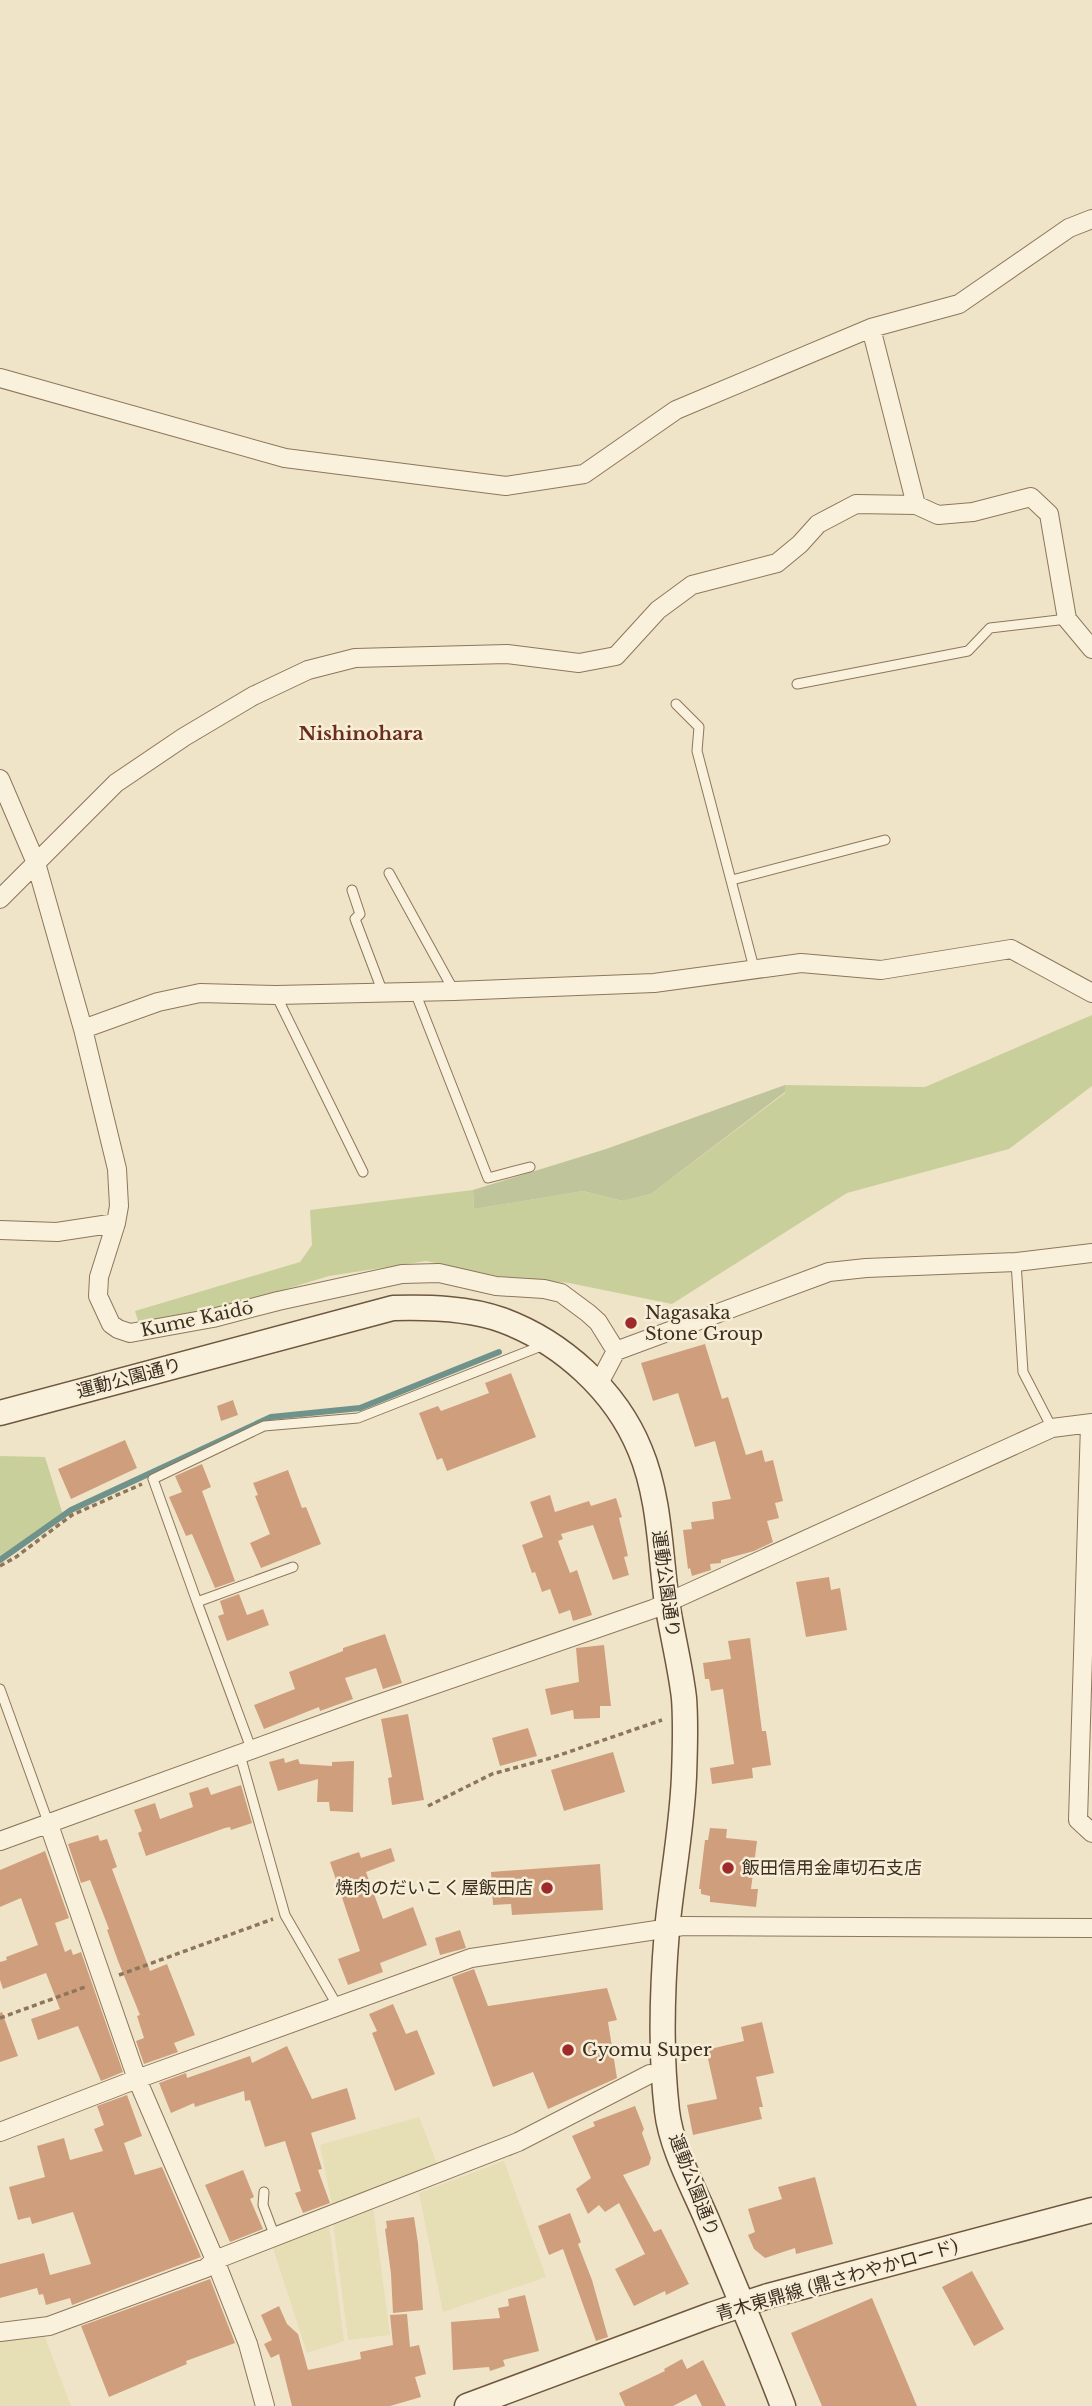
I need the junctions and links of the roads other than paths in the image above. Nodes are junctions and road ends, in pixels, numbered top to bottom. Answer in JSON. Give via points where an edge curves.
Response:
{"nodes":[{"id":1,"x":1092,"y":219,"type":"edge"},
{"id":2,"x":871,"y":328,"type":"junction"},
{"id":3,"x":0,"y":378,"type":"edge"},
{"id":4,"x":916,"y":505,"type":"junction"},
{"id":5,"x":1067,"y":619,"type":"junction"},
{"id":6,"x":1092,"y":649,"type":"edge"},
{"id":7,"x":797,"y":684,"type":"dead end"},
{"id":8,"x":676,"y":704,"type":"dead end"},
{"id":9,"x":1,"y":786,"type":"edge"},
{"id":10,"x":885,"y":840,"type":"dead end"},
{"id":11,"x":36,"y":863,"type":"junction"},
{"id":12,"x":389,"y":873,"type":"dead end"},
{"id":13,"x":732,"y":880,"type":"junction"},
{"id":14,"x":352,"y":890,"type":"dead end"},
{"id":15,"x":0,"y":899,"type":"edge"},
{"id":16,"x":754,"y":968,"type":"junction"},
{"id":17,"x":454,"y":991,"type":"junction"},
{"id":18,"x":415,"y":992,"type":"junction"},
{"id":19,"x":383,"y":993,"type":"junction"},
{"id":20,"x":1092,"y":993,"type":"edge"},
{"id":21,"x":276,"y":995,"type":"junction"},
{"id":22,"x":83,"y":1029,"type":"junction"},
{"id":23,"x":530,"y":1167,"type":"dead end"},
{"id":24,"x":363,"y":1171,"type":"dead end"},
{"id":25,"x":116,"y":1223,"type":"junction"},
{"id":26,"x":0,"y":1230,"type":"edge"},
{"id":27,"x":1092,"y":1253,"type":"edge"},
{"id":28,"x":1016,"y":1262,"type":"junction"},
{"id":29,"x":547,"y":1343,"type":"junction"},
{"id":30,"x":616,"y":1351,"type":"junction"},
{"id":31,"x":598,"y":1385,"type":"junction"},
{"id":32,"x":0,"y":1413,"type":"edge"},
{"id":33,"x":1091,"y":1423,"type":"edge"},
{"id":34,"x":1052,"y":1427,"type":"junction"},
{"id":35,"x":293,"y":1567,"type":"dead end"},
{"id":36,"x":197,"y":1602,"type":"junction"},
{"id":37,"x":667,"y":1602,"type":"junction"},
{"id":38,"x":0,"y":1689,"type":"edge"},
{"id":39,"x":246,"y":1753,"type":"junction"},
{"id":40,"x":1085,"y":1816,"type":"edge"},
{"id":41,"x":48,"y":1822,"type":"junction"},
{"id":42,"x":1092,"y":1833,"type":"edge"},
{"id":43,"x":0,"y":1841,"type":"edge"},
{"id":44,"x":667,"y":1928,"type":"junction"},
{"id":45,"x":1092,"y":1928,"type":"edge"},
{"id":46,"x":337,"y":2005,"type":"junction"},
{"id":47,"x":650,"y":2074,"type":"dead end"},
{"id":48,"x":137,"y":2079,"type":"junction"},
{"id":49,"x":0,"y":2132,"type":"edge"},
{"id":50,"x":264,"y":2192,"type":"dead end"},
{"id":51,"x":1092,"y":2210,"type":"edge"},
{"id":52,"x":275,"y":2237,"type":"junction"},
{"id":53,"x":215,"y":2260,"type":"junction"},
{"id":54,"x":742,"y":2304,"type":"junction"},
{"id":55,"x":0,"y":2332,"type":"edge"},
{"id":56,"x":265,"y":2406,"type":"edge"},
{"id":57,"x":467,"y":2406,"type":"edge"},
{"id":58,"x":783,"y":2406,"type":"edge"}],
"edges":[{"from":1,"to":2,"type":"street","via":[[1069,228],[959,304]]},
{"from":2,"to":3,"type":"street","via":[[676,410],[584,474],[506,486],[285,458]]},
{"from":2,"to":4,"type":"street"},
{"from":4,"to":5,"type":"street","via":[[938,515],[973,512],[1031,497],[1049,514]]},
{"from":4,"to":11,"type":"street","via":[[856,504],[818,524],[777,563],[692,585],[658,610],[616,656],[579,663],[507,654],[355,658],[308,670],[195,730],[116,783]]},
{"from":5,"to":6,"type":"street"},
{"from":5,"to":7,"type":"lane","via":[[990,628],[968,651]]},
{"from":8,"to":13,"type":"lane","via":[[699,727],[697,751]]},
{"from":9,"to":11,"type":"street","name":"Kume Kaidō"},
{"from":10,"to":13,"type":"lane"},
{"from":11,"to":15,"type":"street"},
{"from":11,"to":22,"type":"street","name":"Kume Kaidō"},
{"from":12,"to":17,"type":"lane"},
{"from":13,"to":16,"type":"lane"},
{"from":14,"to":19,"type":"lane","via":[[360,914],[355,919]]},
{"from":16,"to":17,"type":"street","via":[[654,983]]},
{"from":16,"to":20,"type":"street","via":[[801,963],[881,970],[1011,949]]},
{"from":17,"to":18,"type":"street"},
{"from":18,"to":19,"type":"street"},
{"from":18,"to":23,"type":"lane","via":[[488,1178]]},
{"from":19,"to":21,"type":"street"},
{"from":21,"to":22,"type":"street","via":[[201,993],[158,1002]]},
{"from":21,"to":24,"type":"lane"},
{"from":22,"to":25,"type":"street","name":"Kume Kaidō","via":[[117,1169]]},
{"from":25,"to":26,"type":"street","via":[[57,1232]]},
{"from":25,"to":30,"type":"street","name":"Kume Kaidō","via":[[98,1296],[111,1324],[130,1333],[402,1273],[439,1273],[496,1286],[561,1293],[589,1313]]},
{"from":27,"to":28,"type":"street"},
{"from":28,"to":30,"type":"street","via":[[829,1272]]},
{"from":28,"to":34,"type":"lane","via":[[1023,1372]]},
{"from":29,"to":31,"type":"street","name":"運動公園通り"},
{"from":29,"to":32,"type":"street","name":"運動公園通り","via":[[500,1320],[428,1307],[393,1308]]},
{"from":29,"to":36,"type":"lane","via":[[358,1418],[264,1426],[153,1479]]},
{"from":30,"to":31,"type":"street"},
{"from":31,"to":37,"type":"street","name":"運動公園通り","via":[[640,1449],[652,1489]]},
{"from":33,"to":34,"type":"street"},
{"from":33,"to":40,"type":"street"},
{"from":34,"to":37,"type":"street"},
{"from":35,"to":36,"type":"lane"},
{"from":36,"to":39,"type":"lane"},
{"from":37,"to":39,"type":"street"},
{"from":37,"to":44,"type":"street","name":"運動公園通り","via":[[685,1718],[682,1826]]},
{"from":38,"to":41,"type":"lane"},
{"from":39,"to":41,"type":"street"},
{"from":39,"to":46,"type":"lane","via":[[285,1915]]},
{"from":40,"to":42,"type":"street"},
{"from":41,"to":43,"type":"street"},
{"from":41,"to":48,"type":"street"},
{"from":44,"to":45,"type":"street"},
{"from":44,"to":46,"type":"street","via":[[471,1958]]},
{"from":44,"to":54,"type":"street","name":"運動公園通り","via":[[663,2067],[668,2116]]},
{"from":46,"to":48,"type":"street"},
{"from":47,"to":52,"type":"street","via":[[517,2142]]},
{"from":48,"to":49,"type":"street"},
{"from":48,"to":53,"type":"street"},
{"from":50,"to":52,"type":"lane","via":[[263,2205]]},
{"from":51,"to":54,"type":"street","name":"青木東鼎線 (鼎さわやかロード)"},
{"from":52,"to":53,"type":"street"},
{"from":53,"to":55,"type":"street","via":[[206,2268],[49,2326]]},
{"from":53,"to":56,"type":"street","via":[[248,2344]]},
{"from":54,"to":57,"type":"street","name":"青木東鼎線 (鼎さわやかロード)"},
{"from":54,"to":58,"type":"street","name":"運動公園通り"}]}
